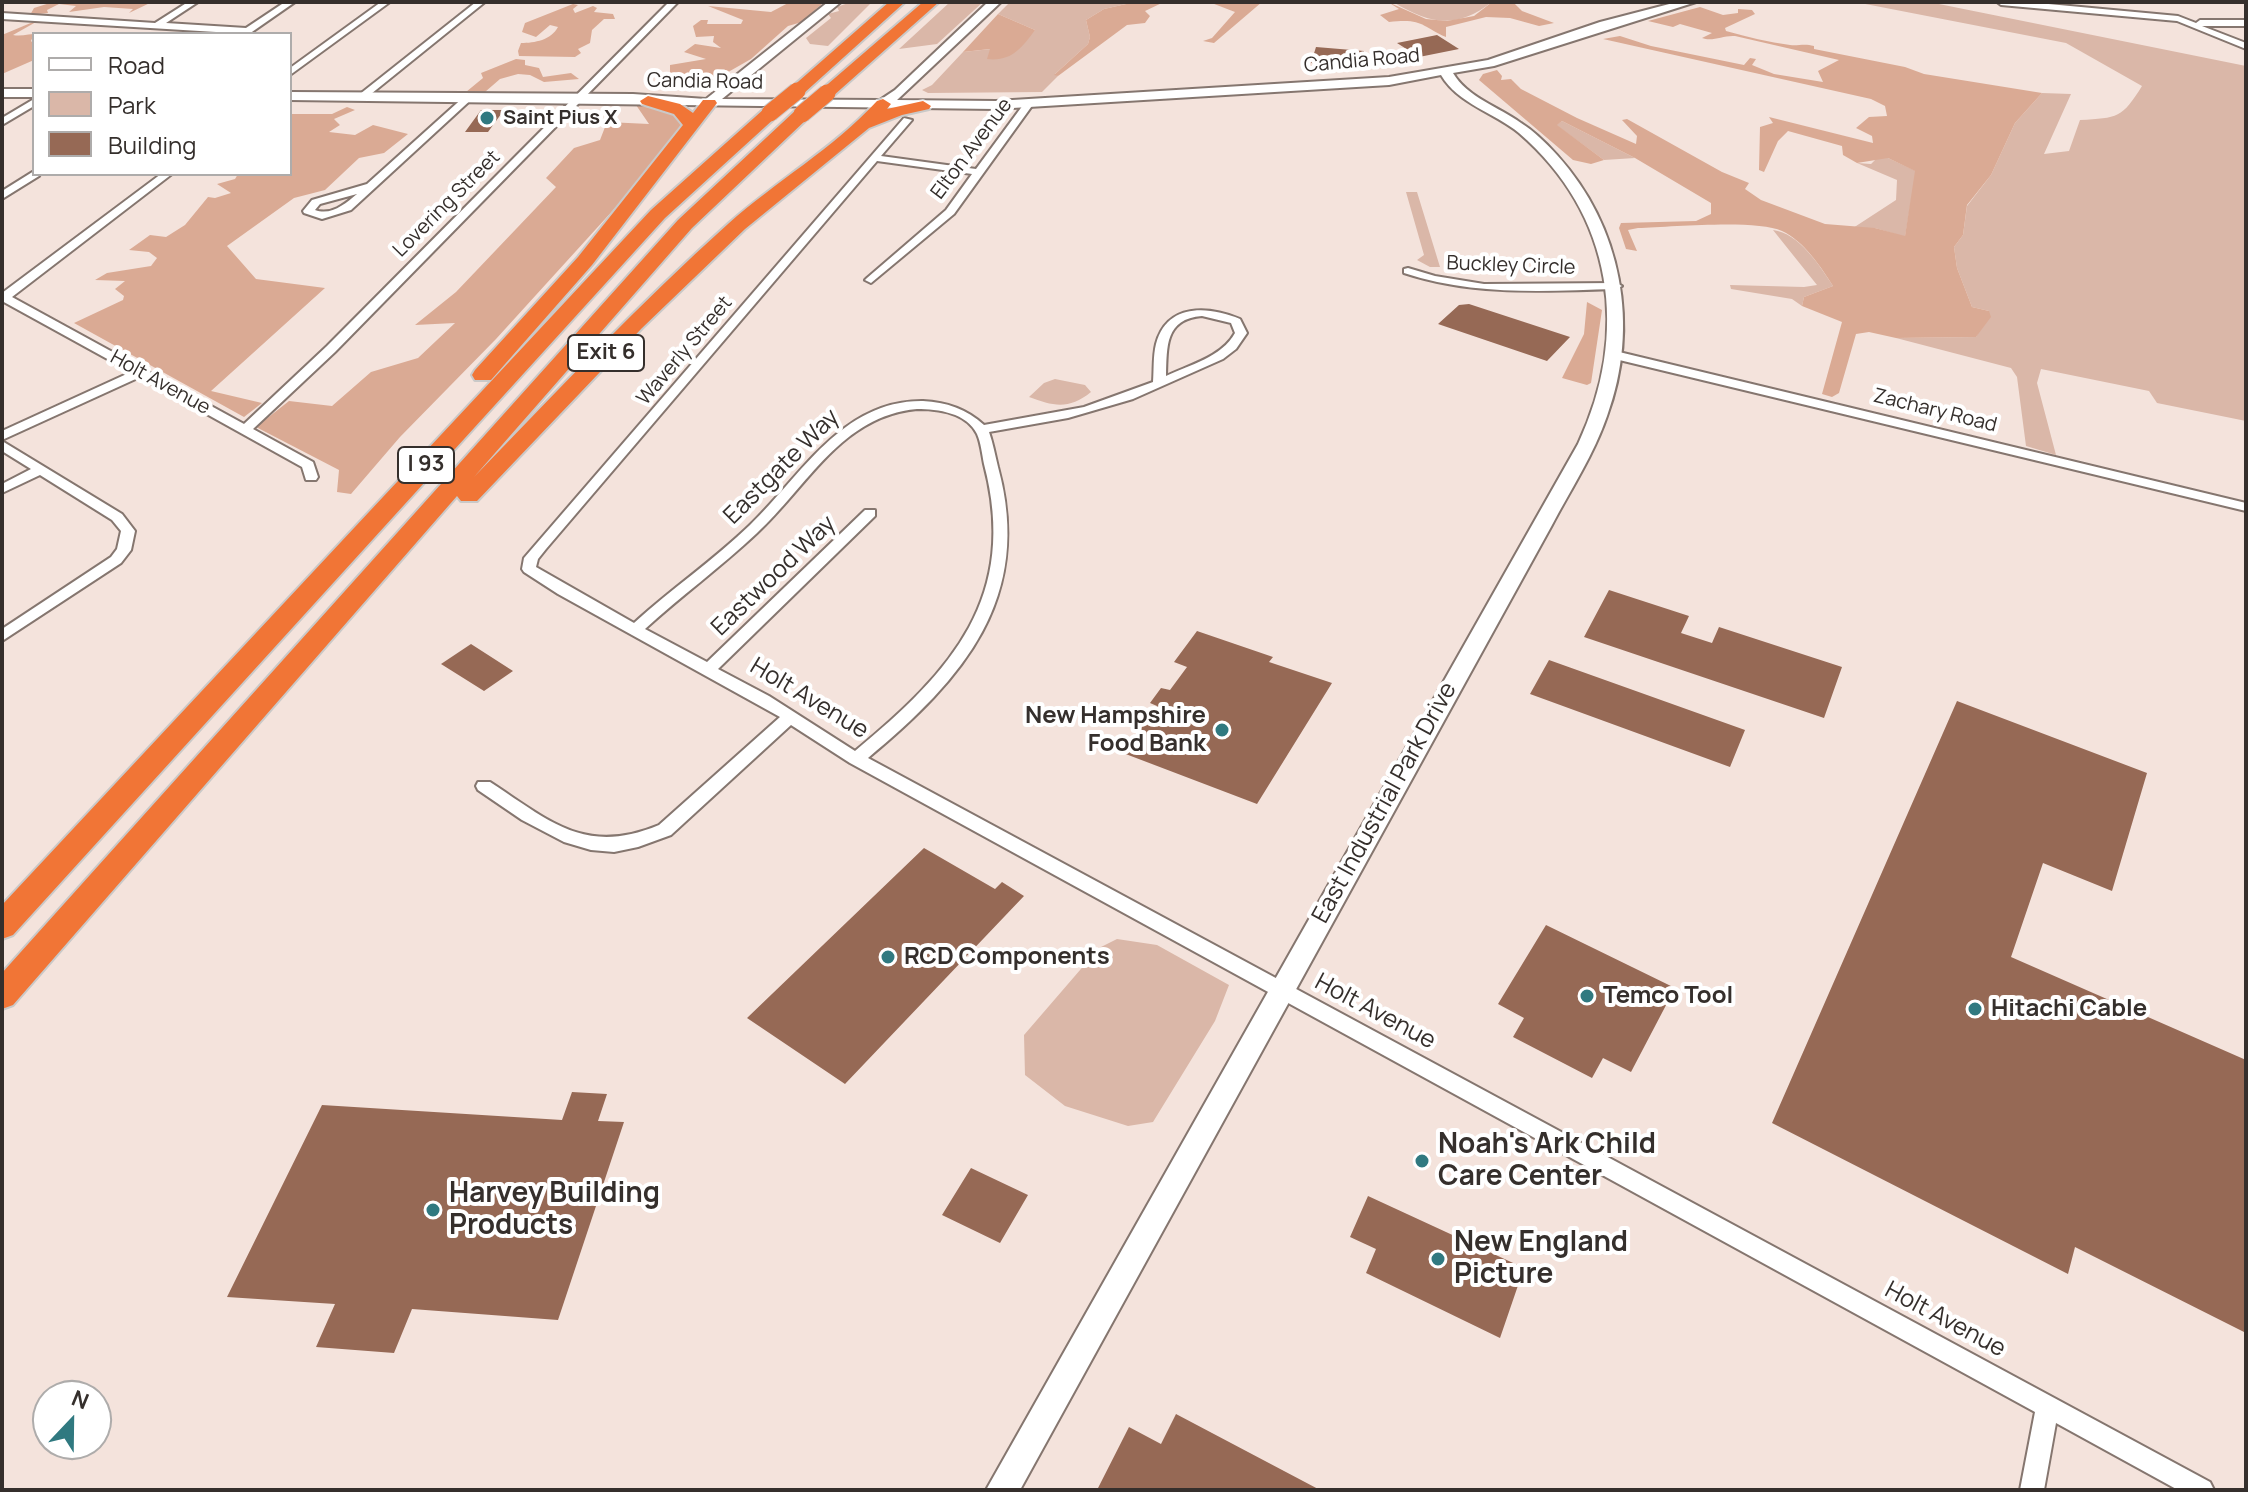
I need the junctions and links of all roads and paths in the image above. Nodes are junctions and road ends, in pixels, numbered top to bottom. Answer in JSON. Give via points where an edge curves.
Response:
{"nodes":[{"id":1,"x":194,"y":2,"type":"edge"},
{"id":2,"x":291,"y":2,"type":"edge"},
{"id":3,"x":386,"y":2,"type":"edge"},
{"id":4,"x":481,"y":2,"type":"edge"},
{"id":5,"x":674,"y":2,"type":"edge"},
{"id":6,"x":835,"y":2,"type":"edge"},
{"id":7,"x":898,"y":2,"type":"edge"},
{"id":8,"x":932,"y":2,"type":"edge"},
{"id":9,"x":995,"y":2,"type":"edge"},
{"id":10,"x":1690,"y":2,"type":"edge"},
{"id":11,"x":2001,"y":2,"type":"edge"},
{"id":12,"x":2,"y":16,"type":"edge"},
{"id":13,"x":2246,"y":23,"type":"edge"},
{"id":14,"x":2195,"y":24,"type":"junction"},
{"id":15,"x":156,"y":26,"type":"junction"},
{"id":16,"x":146,"y":32,"type":"edge"},
{"id":17,"x":232,"y":32,"type":"edge"},
{"id":18,"x":246,"y":32,"type":"edge"},
{"id":19,"x":2246,"y":46,"type":"edge"},
{"id":20,"x":292,"y":71,"type":"edge"},
{"id":21,"x":1446,"y":73,"type":"junction"},
{"id":22,"x":1389,"y":81,"type":"junction"},
{"id":23,"x":1459,"y":89,"type":"junction"},
{"id":24,"x":2,"y":93,"type":"edge"},
{"id":25,"x":32,"y":93,"type":"edge"},
{"id":26,"x":292,"y":96,"type":"edge"},
{"id":27,"x":363,"y":96,"type":"junction"},
{"id":28,"x":469,"y":97,"type":"junction"},
{"id":29,"x":578,"y":99,"type":"junction"},
{"id":30,"x":621,"y":99,"type":"junction"},
{"id":31,"x":712,"y":100,"type":"junction"},
{"id":32,"x":648,"y":101,"type":"junction"},
{"id":33,"x":888,"y":102,"type":"junction"},
{"id":34,"x":32,"y":103,"type":"edge"},
{"id":35,"x":1029,"y":103,"type":"junction"},
{"id":36,"x":923,"y":106,"type":"junction"},
{"id":37,"x":1502,"y":114,"type":"junction"},
{"id":38,"x":907,"y":120,"type":"dead end"},
{"id":39,"x":2,"y":122,"type":"edge"},
{"id":40,"x":691,"y":125,"type":"junction"},
{"id":41,"x":862,"y":126,"type":"junction"},
{"id":42,"x":873,"y":158,"type":"junction"},
{"id":43,"x":979,"y":172,"type":"junction"},
{"id":44,"x":32,"y":176,"type":"edge"},
{"id":45,"x":164,"y":176,"type":"edge"},
{"id":46,"x":373,"y":186,"type":"junction"},
{"id":47,"x":2,"y":196,"type":"edge"},
{"id":48,"x":1408,"y":271,"type":"dead end"},
{"id":49,"x":871,"y":280,"type":"dead end"},
{"id":50,"x":1616,"y":286,"type":"junction"},
{"id":51,"x":3,"y":296,"type":"edge"},
{"id":52,"x":1615,"y":355,"type":"junction"},
{"id":53,"x":140,"y":373,"type":"junction"},
{"id":54,"x":1159,"y":384,"type":"junction"},
{"id":55,"x":981,"y":429,"type":"junction"},
{"id":56,"x":245,"y":430,"type":"junction"},
{"id":57,"x":2,"y":436,"type":"edge"},
{"id":58,"x":2,"y":445,"type":"edge"},
{"id":59,"x":41,"y":469,"type":"junction"},
{"id":60,"x":311,"y":477,"type":"dead end"},
{"id":61,"x":2,"y":489,"type":"edge"},
{"id":62,"x":2246,"y":507,"type":"edge"},
{"id":63,"x":870,"y":513,"type":"dead end"},
{"id":64,"x":529,"y":569,"type":"joint"},
{"id":65,"x":360,"y":590,"type":"junction"},
{"id":66,"x":635,"y":630,"type":"junction"},
{"id":67,"x":2,"y":636,"type":"edge"},
{"id":68,"x":708,"y":670,"type":"junction"},
{"id":69,"x":789,"y":718,"type":"junction"},
{"id":70,"x":856,"y":759,"type":"junction"},
{"id":71,"x":484,"y":786,"type":"dead end"},
{"id":72,"x":93,"y":827,"type":"junction"},
{"id":73,"x":2,"y":926,"type":"edge"},
{"id":74,"x":1280,"y":990,"type":"junction"},
{"id":75,"x":2,"y":995,"type":"edge"},
{"id":76,"x":2048,"y":1406,"type":"junction"},
{"id":77,"x":1002,"y":1490,"type":"edge"},
{"id":78,"x":2032,"y":1490,"type":"edge"},
{"id":79,"x":2202,"y":1490,"type":"edge"}],
"edges":[{"from":1,"to":15,"type":"street"},
{"from":2,"to":18,"type":"street"},
{"from":3,"to":20,"type":"street"},
{"from":4,"to":27,"type":"street"},
{"from":5,"to":29,"type":"street","name":"Lovering Street"},
{"from":6,"to":31,"type":"main road"},
{"from":7,"to":72,"type":"highway","number":"I 93","bridge":true,"via":[[658,214]]},
{"from":8,"to":65,"type":"highway","number":"I 93","bridge":true,"via":[[685,224]]},
{"from":9,"to":33,"type":"main road"},
{"from":10,"to":21,"type":"main road","name":"Candia Road"},
{"from":11,"to":14,"type":"street"},
{"from":12,"to":15,"type":"street"},
{"from":13,"to":14,"type":"street"},
{"from":14,"to":19,"type":"street"},
{"from":15,"to":16,"type":"street"},
{"from":15,"to":17,"type":"street"},
{"from":21,"to":22,"type":"main road","name":"Candia Road"},
{"from":21,"to":23,"type":"main road","name":"East Industrial Park Drive"},
{"from":21,"to":37,"type":"main road","name":"East Industrial Park Drive","via":[[1465,81]]},
{"from":22,"to":23,"type":"main road"},
{"from":22,"to":35,"type":"main road","name":"Candia Road"},
{"from":23,"to":37,"type":"main road","name":"East Industrial Park Drive"},
{"from":24,"to":25,"type":"main road"},
{"from":26,"to":27,"type":"main road","name":"Candia Road"},
{"from":27,"to":28,"type":"main road","name":"Candia Road"},
{"from":28,"to":29,"type":"main road","name":"Candia Road"},
{"from":28,"to":46,"type":"street"},
{"from":29,"to":30,"type":"main road","name":"Candia Road"},
{"from":29,"to":56,"type":"street","name":"Lovering Street"},
{"from":30,"to":31,"type":"main road","name":"Candia Road"},
{"from":30,"to":32,"type":"main road","name":"Candia Road"},
{"from":31,"to":32,"type":"main road","name":"Candia Road"},
{"from":31,"to":33,"type":"main road","name":"Candia Road"},
{"from":31,"to":40,"type":"highway"},
{"from":32,"to":40,"type":"highway","via":[[681,110]]},
{"from":33,"to":35,"type":"main road","name":"Candia Road"},
{"from":33,"to":36,"type":"main road","name":"Candia Road"},
{"from":33,"to":41,"type":"highway"},
{"from":34,"to":39,"type":"street"},
{"from":35,"to":36,"type":"main road","name":"Candia Road"},
{"from":35,"to":43,"type":"street","name":"Elton Avenue"},
{"from":36,"to":41,"type":"highway"},
{"from":37,"to":50,"type":"main road","name":"East Industrial Park Drive","via":[[1545,151],[1584,201],[1601,234]]},
{"from":38,"to":42,"type":"street","name":"Waverly Street"},
{"from":40,"to":72,"type":"highway","via":[[577,271],[281,596]]},
{"from":41,"to":65,"type":"highway","number":"Exit 6","via":[[713,248],[422,545]]},
{"from":42,"to":43,"type":"street"},
{"from":42,"to":64,"type":"street","name":"Waverly Street","via":[[531,558]]},
{"from":43,"to":49,"type":"street","name":"Elton Avenue","via":[[950,212]]},
{"from":44,"to":47,"type":"street"},
{"from":45,"to":51,"type":"street"},
{"from":46,"to":46,"type":"street","via":[[316,202],[308,211],[322,216],[343,211]]},
{"from":48,"to":50,"type":"street","name":"Buckley Circle","via":[[1467,286]]},
{"from":50,"to":52,"type":"main road","name":"East Industrial Park Drive"},
{"from":51,"to":53,"type":"street","name":"Holt Avenue"},
{"from":52,"to":62,"type":"street","name":"Zachary Road"},
{"from":52,"to":74,"type":"main road","name":"East Industrial Park Drive","via":[[1584,449]]},
{"from":53,"to":56,"type":"street","name":"Holt Avenue"},
{"from":53,"to":57,"type":"street"},
{"from":54,"to":54,"type":"street","via":[[1237,343],[1241,333],[1236,321],[1200,311],[1171,324],[1162,345]]},
{"from":54,"to":55,"type":"street","via":[[1092,408]]},
{"from":55,"to":66,"type":"street","name":"Eastgate Way","via":[[959,413],[935,406],[892,408],[867,417],[847,431],[755,528]]},
{"from":55,"to":70,"type":"street","via":[[999,490],[1003,548],[987,607],[936,687]]},
{"from":56,"to":60,"type":"street","name":"Holt Avenue","via":[[308,465]]},
{"from":58,"to":59,"type":"street"},
{"from":59,"to":61,"type":"street"},
{"from":59,"to":67,"type":"street","via":[[117,517],[128,540],[104,571]]},
{"from":63,"to":68,"type":"street","name":"Eastwood Way"},
{"from":64,"to":66,"type":"street","name":"Holt Avenue"},
{"from":65,"to":75,"type":"highway","number":"I 93"},
{"from":66,"to":68,"type":"street","name":"Holt Avenue"},
{"from":68,"to":69,"type":"street","name":"Holt Avenue"},
{"from":69,"to":70,"type":"street","name":"Holt Avenue"},
{"from":69,"to":71,"type":"street","via":[[665,830],[640,843],[581,844]]},
{"from":70,"to":74,"type":"street","name":"Holt Avenue"},
{"from":72,"to":73,"type":"highway","number":"I 93"},
{"from":74,"to":76,"type":"street","name":"Holt Avenue"},
{"from":74,"to":77,"type":"main road","name":"East Industrial Park Drive"},
{"from":76,"to":78,"type":"street"},
{"from":76,"to":79,"type":"street","name":"Holt Avenue"}]}
